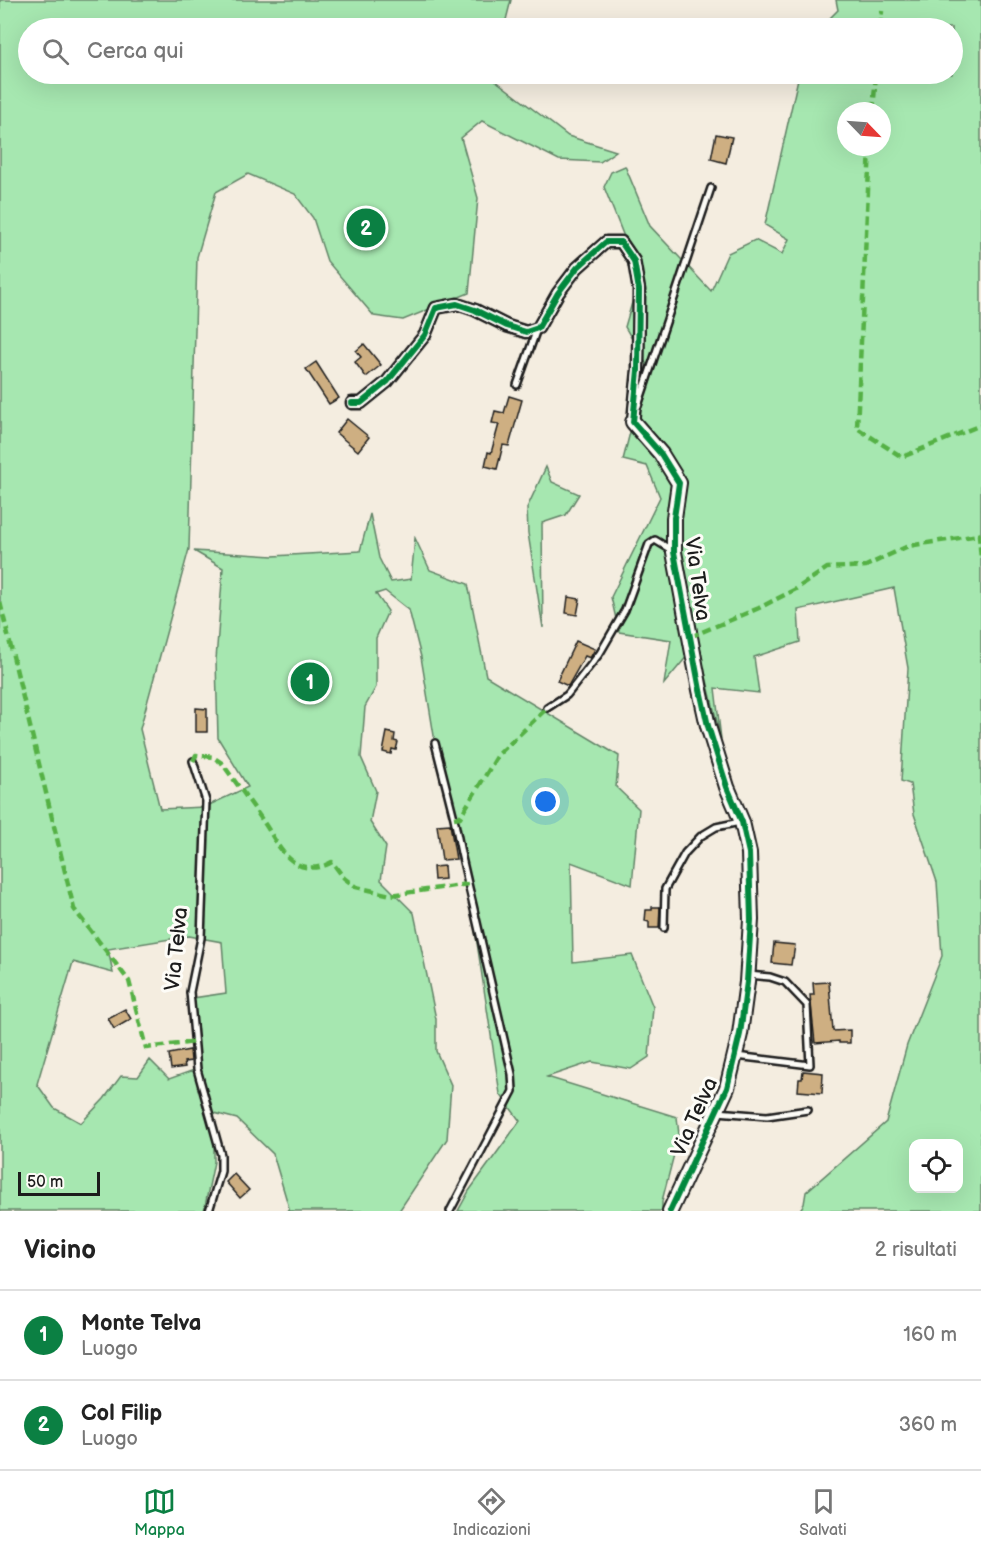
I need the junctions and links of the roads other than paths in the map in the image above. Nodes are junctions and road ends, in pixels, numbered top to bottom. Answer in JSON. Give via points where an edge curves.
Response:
{"nodes":[{"id":1,"x":711,"y":188,"type":"dead end"},
{"id":2,"x":538,"y":328,"type":"junction"},
{"id":3,"x":517,"y":385,"type":"dead end"},
{"id":4,"x":352,"y":403,"type":"dead end"},
{"id":5,"x":633,"y":422,"type":"junction"},
{"id":6,"x":674,"y":552,"type":"junction"},
{"id":7,"x":547,"y":708,"type":"dead end"},
{"id":8,"x":435,"y":743,"type":"dead end"},
{"id":9,"x":193,"y":761,"type":"dead end"},
{"id":10,"x":742,"y":822,"type":"junction"},
{"id":11,"x":664,"y":928,"type":"dead end"},
{"id":12,"x":748,"y":975,"type":"junction"},
{"id":13,"x":735,"y":1056,"type":"junction"},
{"id":14,"x":808,"y":1110,"type":"dead end"},
{"id":15,"x":716,"y":1112,"type":"junction"},
{"id":16,"x":209,"y":1211,"type":"edge"},
{"id":17,"x":450,"y":1211,"type":"edge"},
{"id":18,"x":670,"y":1211,"type":"edge"}],
"edges":[{"from":1,"to":5,"type":"lane"},
{"from":2,"to":3,"type":"lane"},
{"from":2,"to":4,"type":"street","via":[[526,332],[457,304],[436,308],[424,335],[387,382],[361,403]]},
{"from":2,"to":5,"type":"street","via":[[577,267],[606,242],[621,242],[634,261],[639,290]]},
{"from":5,"to":6,"type":"street","name":"Via Telva","via":[[661,453],[679,483]]},
{"from":6,"to":7,"type":"lane","via":[[655,540],[649,544],[626,610],[600,653],[567,694]]},
{"from":6,"to":10,"type":"street","name":"Via Telva","via":[[708,726]]},
{"from":8,"to":17,"type":"lane","via":[[513,1091]]},
{"from":9,"to":16,"type":"lane","name":"Via Telva","via":[[206,801],[201,938],[190,992],[197,1069],[221,1163]]},
{"from":10,"to":11,"type":"lane","via":[[716,827],[685,853],[665,889]]},
{"from":10,"to":12,"type":"street","name":"Via Telva","via":[[750,853]]},
{"from":12,"to":13,"type":"street","name":"Via Telva"},
{"from":12,"to":13,"type":"lane","via":[[785,982],[807,1005],[810,1065]]},
{"from":13,"to":15,"type":"street","name":"Via Telva"},
{"from":14,"to":15,"type":"lane","via":[[767,1116]]},
{"from":15,"to":18,"type":"street","name":"Via Telva"}]}
